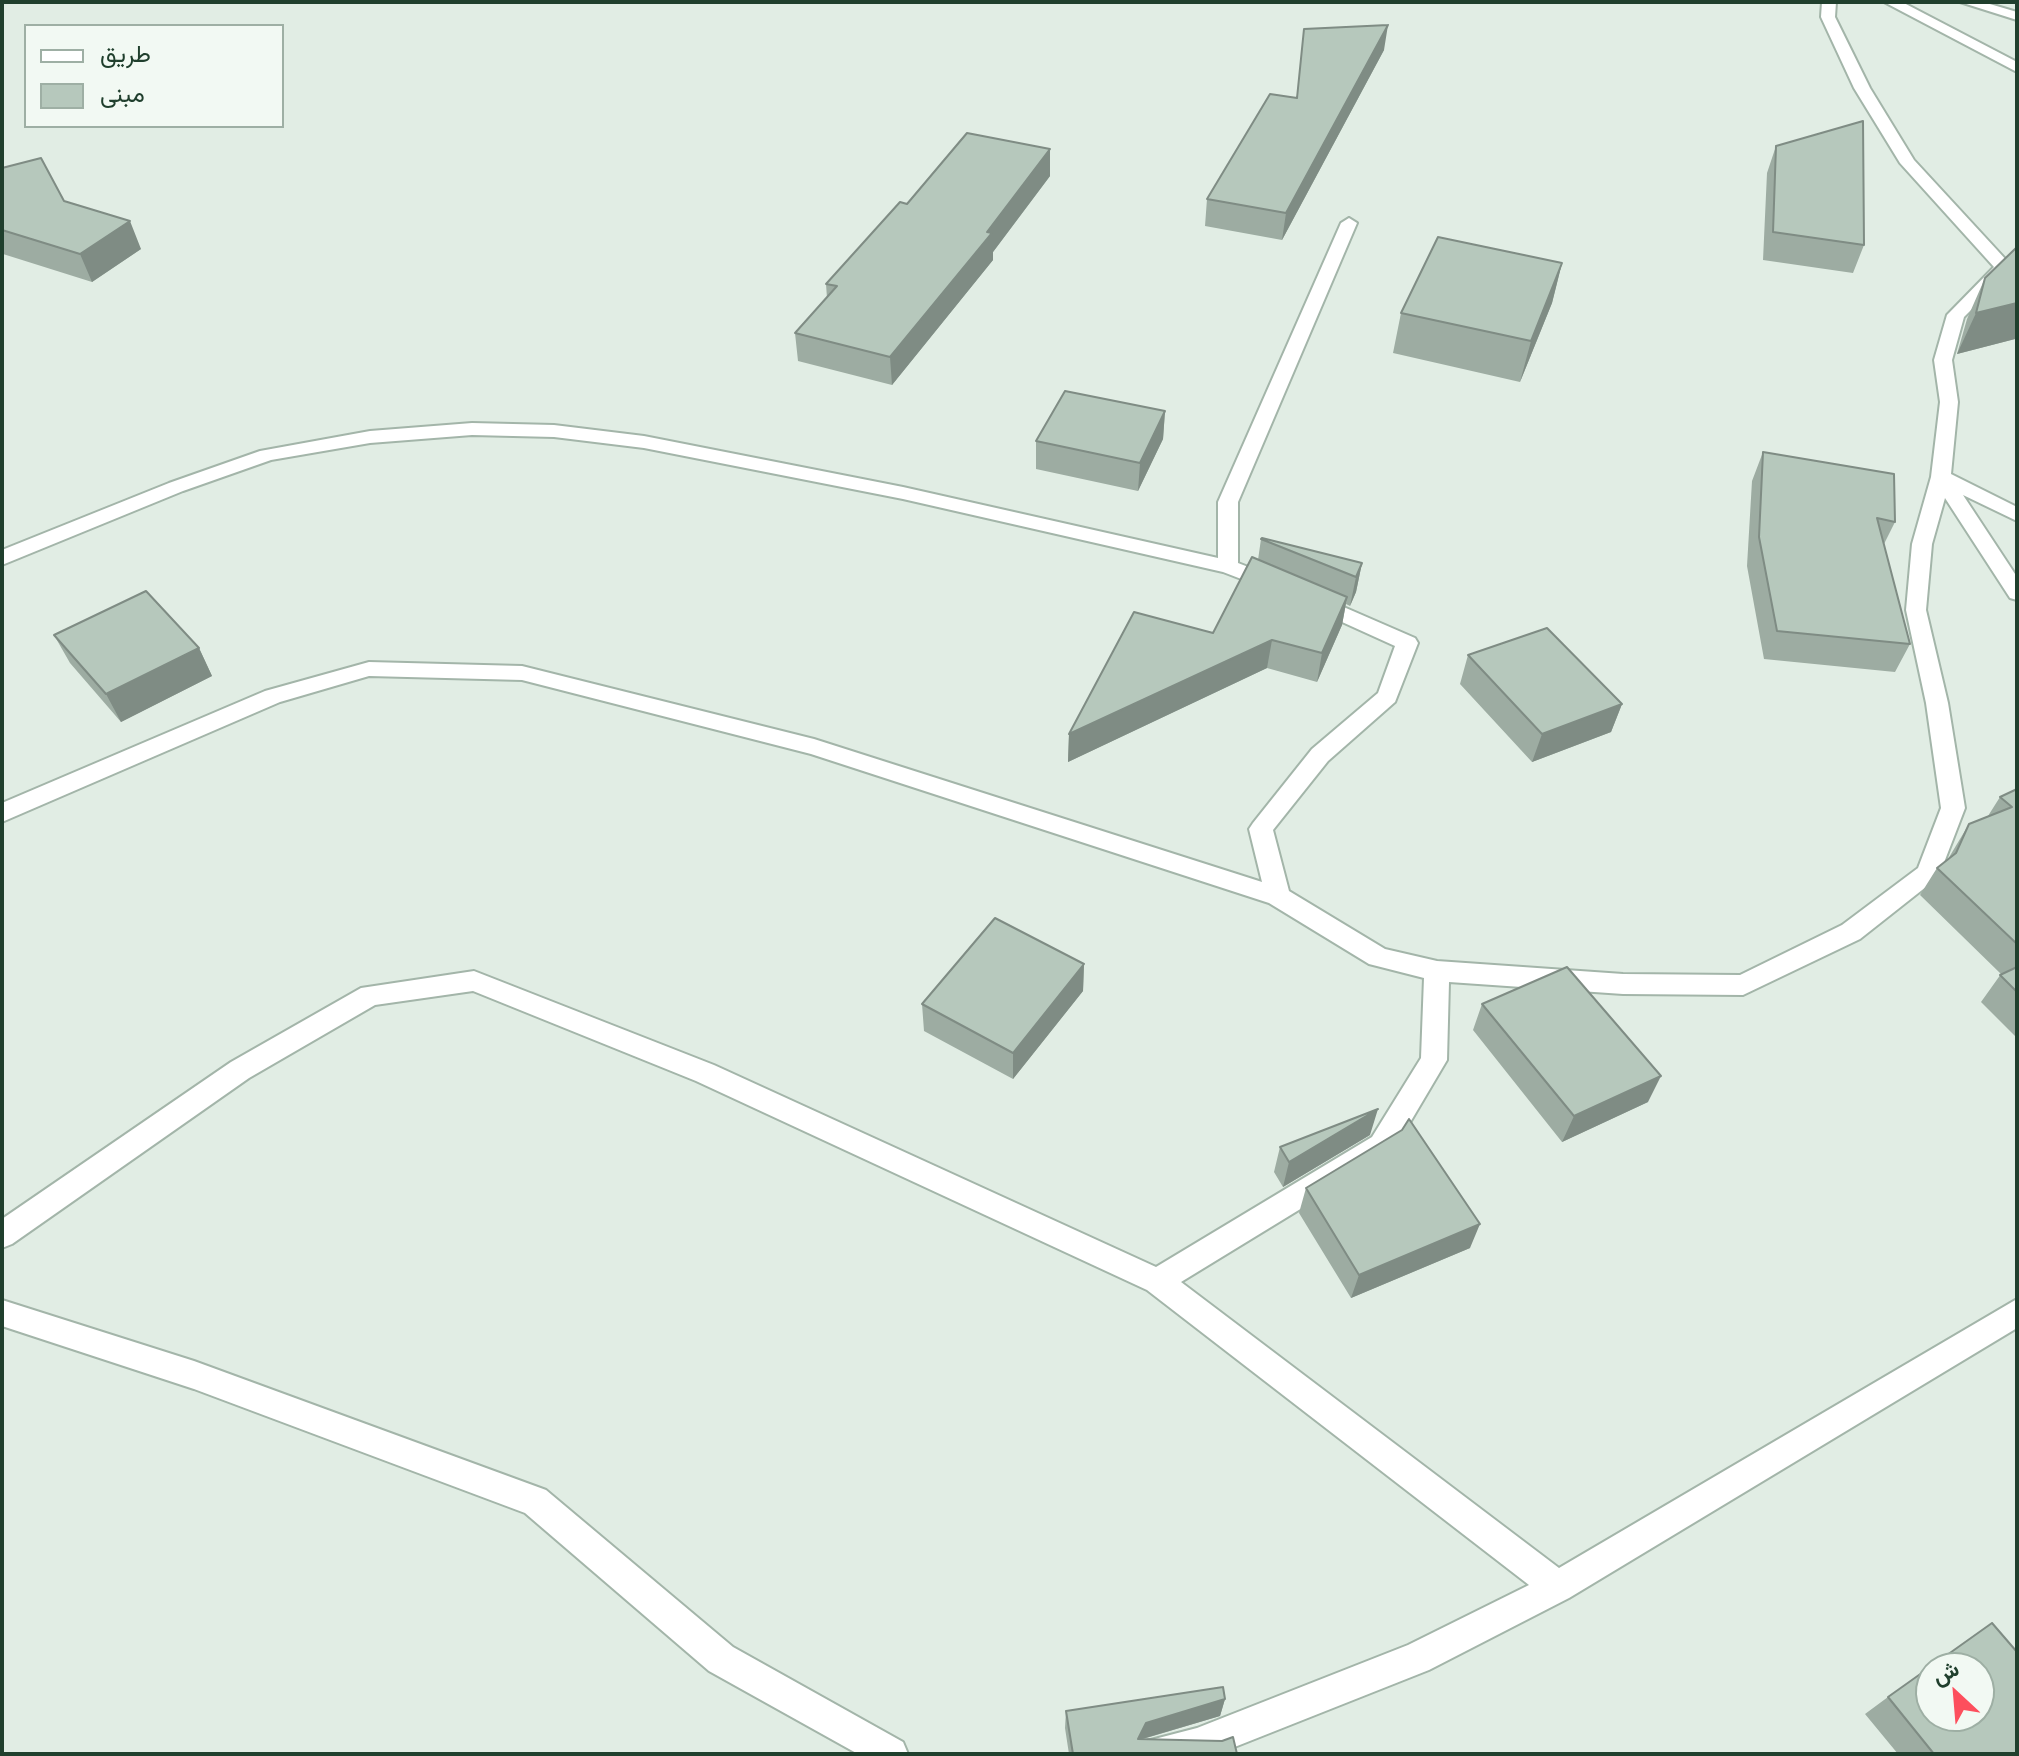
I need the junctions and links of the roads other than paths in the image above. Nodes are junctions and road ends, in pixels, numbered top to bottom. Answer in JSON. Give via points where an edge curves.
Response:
{"nodes":[{"id":1,"x":1829,"y":2,"type":"edge"},
{"id":2,"x":1891,"y":2,"type":"edge"},
{"id":3,"x":1967,"y":2,"type":"edge"},
{"id":4,"x":2017,"y":16,"type":"edge"},
{"id":5,"x":2017,"y":68,"type":"edge"},
{"id":6,"x":1349,"y":223,"type":"dead end"},
{"id":7,"x":2010,"y":269,"type":"edge"},
{"id":8,"x":1941,"y":477,"type":"junction"},
{"id":9,"x":2017,"y":515,"type":"edge"},
{"id":10,"x":2,"y":558,"type":"edge"},
{"id":11,"x":1228,"y":567,"type":"junction"},
{"id":12,"x":2017,"y":593,"type":"edge"},
{"id":13,"x":2,"y":813,"type":"edge"},
{"id":14,"x":1278,"y":896,"type":"junction"},
{"id":15,"x":1437,"y":971,"type":"junction"},
{"id":16,"x":2,"y":1235,"type":"edge"},
{"id":17,"x":1157,"y":1281,"type":"junction"},
{"id":18,"x":2017,"y":1312,"type":"edge"},
{"id":19,"x":2,"y":1313,"type":"edge"},
{"id":20,"x":1558,"y":1587,"type":"junction"},
{"id":21,"x":891,"y":1754,"type":"edge"},
{"id":22,"x":1155,"y":1754,"type":"edge"}],
"edges":[{"from":1,"to":7,"type":"street","via":[[1828,17],[1862,88],[1908,163]]},
{"from":2,"to":5,"type":"street"},
{"from":3,"to":4,"type":"street"},
{"from":6,"to":11,"type":"street","via":[[1228,502]]},
{"from":7,"to":8,"type":"street","via":[[1956,315],[1943,360],[1949,402]]},
{"from":8,"to":9,"type":"street"},
{"from":8,"to":12,"type":"street"},
{"from":8,"to":15,"type":"street","via":[[1922,544],[1916,610],[1953,808],[1928,873],[1851,932],[1743,985],[1623,984]]},
{"from":10,"to":11,"type":"street","via":[[267,455],[370,437],[472,429],[554,431],[644,442],[903,493]]},
{"from":11,"to":14,"type":"street","via":[[1407,643],[1387,697],[1320,755],[1261,829]]},
{"from":13,"to":14,"type":"street","via":[[273,696],[369,669],[522,673],[814,747]]},
{"from":14,"to":15,"type":"street","via":[[1378,957]]},
{"from":15,"to":17,"type":"street","via":[[1434,1060],[1382,1145]]},
{"from":16,"to":17,"type":"street","via":[[240,1070],[370,995],[474,981],[705,1073]]},
{"from":17,"to":20,"type":"street"},
{"from":18,"to":20,"type":"street"},
{"from":19,"to":21,"type":"street","via":[[194,1375],[535,1501],[721,1659]]},
{"from":20,"to":22,"type":"street","via":[[1417,1658],[1197,1745]]}]}
